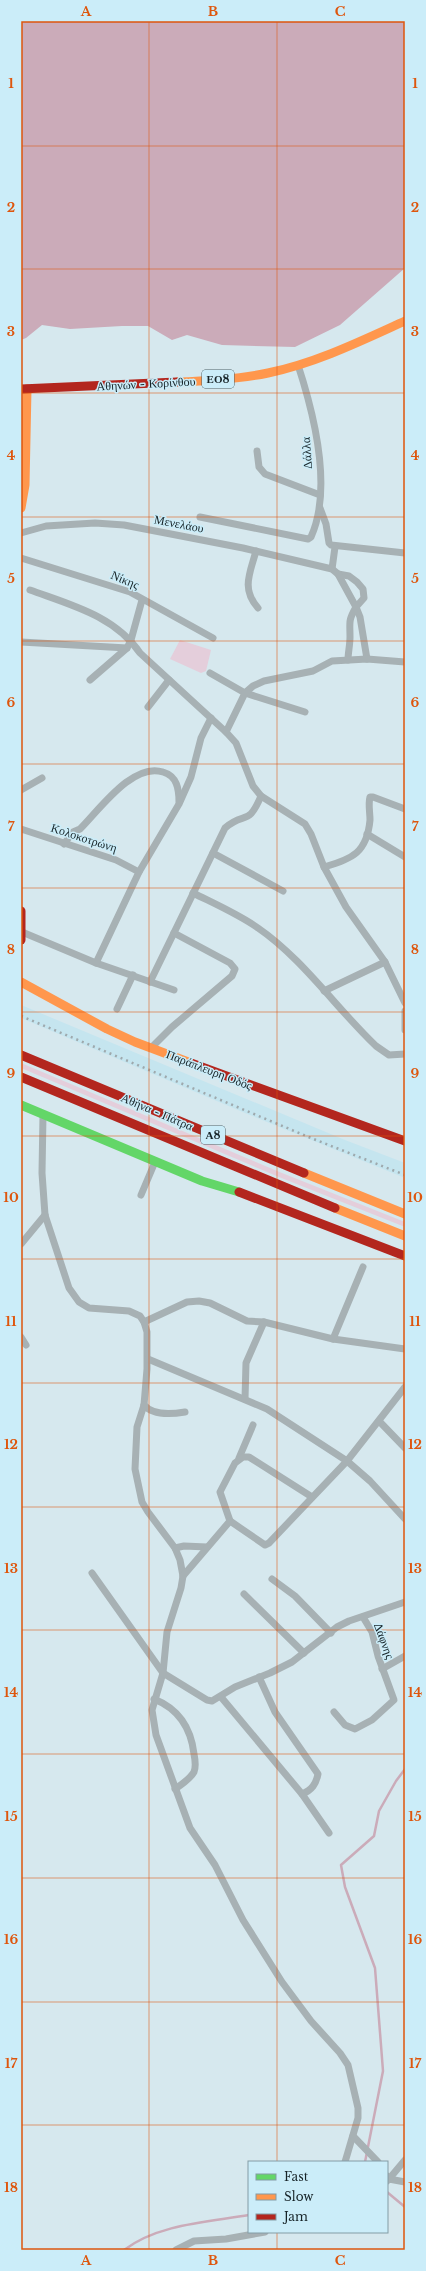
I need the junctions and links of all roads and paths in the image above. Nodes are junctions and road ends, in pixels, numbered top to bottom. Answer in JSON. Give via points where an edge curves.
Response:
{"nodes":[{"id":1,"x":405,"y":322,"type":"edge"},
{"id":2,"x":298,"y":365,"type":"junction"},
{"id":3,"x":24,"y":389,"type":"edge"},
{"id":4,"x":257,"y":451,"type":"dead end"},
{"id":5,"x":320,"y":495,"type":"junction"},
{"id":6,"x":22,"y":499,"type":"edge"},
{"id":7,"x":21,"y":508,"type":"edge"},
{"id":8,"x":320,"y":508,"type":"junction"},
{"id":9,"x":200,"y":517,"type":"dead end"},
{"id":10,"x":21,"y":533,"type":"edge"},
{"id":11,"x":335,"y":547,"type":"junction"},
{"id":12,"x":256,"y":551,"type":"junction"},
{"id":13,"x":405,"y":553,"type":"edge"},
{"id":14,"x":21,"y":558,"type":"edge"},
{"id":15,"x":332,"y":569,"type":"junction"},
{"id":16,"x":338,"y":574,"type":"junction"},
{"id":17,"x":30,"y":590,"type":"dead end"},
{"id":18,"x":142,"y":600,"type":"junction"},
{"id":19,"x":356,"y":607,"type":"junction"},
{"id":20,"x":258,"y":608,"type":"dead end"},
{"id":21,"x":213,"y":638,"type":"dead end"},
{"id":22,"x":132,"y":640,"type":"junction"},
{"id":23,"x":21,"y":642,"type":"edge"},
{"id":24,"x":127,"y":648,"type":"junction"},
{"id":25,"x":367,"y":659,"type":"junction"},
{"id":26,"x":348,"y":660,"type":"junction"},
{"id":27,"x":405,"y":662,"type":"edge"},
{"id":28,"x":210,"y":673,"type":"dead end"},
{"id":29,"x":90,"y":680,"type":"dead end"},
{"id":30,"x":169,"y":680,"type":"junction"},
{"id":31,"x":245,"y":693,"type":"junction"},
{"id":32,"x":148,"y":707,"type":"dead end"},
{"id":33,"x":306,"y":712,"type":"dead end"},
{"id":34,"x":211,"y":718,"type":"junction"},
{"id":35,"x":226,"y":732,"type":"junction"},
{"id":36,"x":42,"y":778,"type":"dead end"},
{"id":37,"x":21,"y":790,"type":"edge"},
{"id":38,"x":261,"y":796,"type":"junction"},
{"id":39,"x":179,"y":804,"type":"junction"},
{"id":40,"x":405,"y":809,"type":"edge"},
{"id":41,"x":21,"y":829,"type":"edge"},
{"id":42,"x":367,"y":834,"type":"junction"},
{"id":43,"x":64,"y":844,"type":"junction"},
{"id":44,"x":213,"y":852,"type":"junction"},
{"id":45,"x":405,"y":857,"type":"edge"},
{"id":46,"x":324,"y":867,"type":"junction"},
{"id":47,"x":139,"y":872,"type":"junction"},
{"id":48,"x":283,"y":891,"type":"dead end"},
{"id":49,"x":194,"y":893,"type":"junction"},
{"id":50,"x":21,"y":912,"type":"edge"},
{"id":51,"x":22,"y":932,"type":"edge"},
{"id":52,"x":174,"y":934,"type":"junction"},
{"id":53,"x":21,"y":938,"type":"edge"},
{"id":54,"x":385,"y":962,"type":"junction"},
{"id":55,"x":96,"y":963,"type":"junction"},
{"id":56,"x":133,"y":976,"type":"junction"},
{"id":57,"x":21,"y":982,"type":"edge"},
{"id":58,"x":150,"y":982,"type":"junction"},
{"id":59,"x":174,"y":990,"type":"dead end"},
{"id":60,"x":324,"y":991,"type":"junction"},
{"id":61,"x":405,"y":1003,"type":"edge"},
{"id":62,"x":117,"y":1009,"type":"dead end"},
{"id":63,"x":405,"y":1011,"type":"edge"},
{"id":64,"x":405,"y":1030,"type":"edge"},
{"id":65,"x":151,"y":1048,"type":"junction"},
{"id":66,"x":405,"y":1054,"type":"edge"},
{"id":67,"x":21,"y":1055,"type":"edge"},
{"id":68,"x":21,"y":1077,"type":"edge"},
{"id":69,"x":21,"y":1105,"type":"edge"},
{"id":70,"x":43,"y":1114,"type":"junction"},
{"id":71,"x":405,"y":1141,"type":"edge"},
{"id":72,"x":155,"y":1162,"type":"junction"},
{"id":73,"x":142,"y":1195,"type":"dead end"},
{"id":74,"x":405,"y":1214,"type":"edge"},
{"id":75,"x":45,"y":1215,"type":"junction"},
{"id":76,"x":405,"y":1236,"type":"edge"},
{"id":77,"x":21,"y":1244,"type":"edge"},
{"id":78,"x":405,"y":1256,"type":"edge"},
{"id":79,"x":363,"y":1267,"type":"dead end"},
{"id":80,"x":144,"y":1322,"type":"junction"},
{"id":81,"x":264,"y":1322,"type":"junction"},
{"id":82,"x":21,"y":1337,"type":"edge"},
{"id":83,"x":333,"y":1339,"type":"junction"},
{"id":84,"x":26,"y":1345,"type":"dead end"},
{"id":85,"x":405,"y":1349,"type":"edge"},
{"id":86,"x":148,"y":1359,"type":"junction"},
{"id":87,"x":405,"y":1387,"type":"edge"},
{"id":88,"x":245,"y":1399,"type":"junction"},
{"id":89,"x":144,"y":1405,"type":"junction"},
{"id":90,"x":185,"y":1412,"type":"dead end"},
{"id":91,"x":379,"y":1421,"type":"junction"},
{"id":92,"x":253,"y":1425,"type":"dead end"},
{"id":93,"x":405,"y":1448,"type":"edge"},
{"id":94,"x":239,"y":1458,"type":"junction"},
{"id":95,"x":347,"y":1461,"type":"junction"},
{"id":96,"x":312,"y":1497,"type":"junction"},
{"id":97,"x":405,"y":1519,"type":"edge"},
{"id":98,"x":230,"y":1522,"type":"junction"},
{"id":99,"x":207,"y":1547,"type":"junction"},
{"id":100,"x":175,"y":1548,"type":"junction"},
{"id":101,"x":92,"y":1573,"type":"dead end"},
{"id":102,"x":183,"y":1576,"type":"junction"},
{"id":103,"x":272,"y":1579,"type":"dead end"},
{"id":104,"x":244,"y":1594,"type":"dead end"},
{"id":105,"x":405,"y":1602,"type":"edge"},
{"id":106,"x":363,"y":1617,"type":"junction"},
{"id":107,"x":331,"y":1633,"type":"junction"},
{"id":108,"x":304,"y":1653,"type":"junction"},
{"id":109,"x":405,"y":1656,"type":"edge"},
{"id":110,"x":382,"y":1669,"type":"junction"},
{"id":111,"x":163,"y":1673,"type":"junction"},
{"id":112,"x":259,"y":1677,"type":"junction"},
{"id":113,"x":221,"y":1697,"type":"junction"},
{"id":114,"x":154,"y":1699,"type":"junction"},
{"id":115,"x":334,"y":1712,"type":"dead end"},
{"id":116,"x":175,"y":1789,"type":"junction"},
{"id":117,"x":302,"y":1794,"type":"junction"},
{"id":118,"x":329,"y":1833,"type":"dead end"},
{"id":119,"x":354,"y":2136,"type":"junction"},
{"id":120,"x":405,"y":2160,"type":"edge"},
{"id":121,"x":345,"y":2161,"type":"edge"},
{"id":122,"x":377,"y":2161,"type":"edge"},
{"id":123,"x":388,"y":2179,"type":"edge"},
{"id":124,"x":405,"y":2182,"type":"edge"},
{"id":125,"x":259,"y":2233,"type":"edge"},
{"id":126,"x":176,"y":2250,"type":"edge"}],
"edges":[{"from":1,"to":2,"type":"main road","name":"Αθηνών - Κορίνθου","number":"ΕΟ8"},
{"from":2,"to":3,"type":"main road","name":"Αθηνών - Κορίνθου","number":"ΕΟ8","via":[[267,373],[196,381]]},
{"from":2,"to":5,"type":"street","name":"Δάλλα","via":[[319,443]]},
{"from":3,"to":6,"type":"main road","via":[[27,438]]},
{"from":4,"to":5,"type":"street","via":[[259,467],[265,474]]},
{"from":5,"to":8,"type":"street","name":"Δάλλα"},
{"from":6,"to":7,"type":"main road"},
{"from":8,"to":9,"type":"street","name":"Δάλλα","via":[[308,539]]},
{"from":8,"to":11,"type":"street","via":[[329,543]]},
{"from":10,"to":12,"type":"street","name":"Μενελάου","via":[[46,526],[95,523],[141,528]]},
{"from":11,"to":13,"type":"street"},
{"from":11,"to":15,"type":"street"},
{"from":12,"to":15,"type":"street","name":"Μενελάου"},
{"from":12,"to":20,"type":"street","via":[[247,588]]},
{"from":14,"to":18,"type":"street","name":"Νίκης","via":[[97,580],[130,592]]},
{"from":15,"to":16,"type":"street"},
{"from":16,"to":19,"type":"street"},
{"from":16,"to":19,"type":"street","via":[[350,576],[363,589],[364,598]]},
{"from":17,"to":22,"type":"street","via":[[91,612]]},
{"from":18,"to":21,"type":"street","name":"Νίκης"},
{"from":18,"to":22,"type":"street"},
{"from":19,"to":25,"type":"street"},
{"from":19,"to":26,"type":"street","via":[[350,617],[348,629]]},
{"from":22,"to":24,"type":"street"},
{"from":22,"to":30,"type":"street","via":[[140,653]]},
{"from":23,"to":24,"type":"street"},
{"from":24,"to":29,"type":"street"},
{"from":25,"to":26,"type":"street"},
{"from":25,"to":27,"type":"street"},
{"from":26,"to":31,"type":"street","via":[[332,661],[313,671],[264,681]]},
{"from":28,"to":31,"type":"street"},
{"from":30,"to":32,"type":"street"},
{"from":30,"to":34,"type":"street"},
{"from":31,"to":33,"type":"street"},
{"from":31,"to":35,"type":"street"},
{"from":34,"to":35,"type":"street"},
{"from":34,"to":39,"type":"street","via":[[201,738],[191,777]]},
{"from":35,"to":38,"type":"street","via":[[236,743],[250,780]]},
{"from":36,"to":37,"type":"street"},
{"from":38,"to":44,"type":"street","via":[[250,816],[225,828]]},
{"from":38,"to":46,"type":"street","via":[[305,824]]},
{"from":39,"to":43,"type":"street","via":[[179,794],[173,777],[160,770],[143,771],[129,779],[80,829],[73,832]]},
{"from":39,"to":47,"type":"street"},
{"from":40,"to":42,"type":"street","via":[[370,797]]},
{"from":41,"to":43,"type":"street","name":"Κολοκοτρώνη"},
{"from":42,"to":45,"type":"street"},
{"from":42,"to":46,"type":"street","via":[[366,840],[354,856]]},
{"from":43,"to":47,"type":"street","name":"Κολοκοτρώνη","via":[[116,860]]},
{"from":44,"to":48,"type":"street"},
{"from":44,"to":49,"type":"street"},
{"from":46,"to":54,"type":"street","via":[[346,907]]},
{"from":47,"to":55,"type":"street"},
{"from":49,"to":52,"type":"street"},
{"from":49,"to":60,"type":"street","via":[[258,927]]},
{"from":50,"to":51,"type":"main road"},
{"from":51,"to":53,"type":"main road"},
{"from":51,"to":55,"type":"street"},
{"from":52,"to":58,"type":"street"},
{"from":52,"to":65,"type":"street","via":[[230,963],[235,969],[232,976]]},
{"from":54,"to":60,"type":"street"},
{"from":54,"to":61,"type":"street"},
{"from":55,"to":56,"type":"street"},
{"from":56,"to":58,"type":"street"},
{"from":56,"to":62,"type":"street"},
{"from":57,"to":65,"type":"main road","name":"Παράπλευρη Οδός","via":[[107,1029]]},
{"from":58,"to":59,"type":"street"},
{"from":60,"to":66,"type":"street","via":[[376,1046],[389,1055]]},
{"from":63,"to":64,"type":"street"},
{"from":65,"to":71,"type":"main road","name":"Παράπλευρη Οδός"},
{"from":67,"to":74,"type":"main road","name":"Αθήνα - Πάτρα","number":"Α8"},
{"from":68,"to":76,"type":"main road","name":"Αθήνα - Πάτρα","number":"Α8"},
{"from":69,"to":70,"type":"main road"},
{"from":70,"to":72,"type":"main road"},
{"from":70,"to":75,"type":"street","via":[[42,1173]]},
{"from":72,"to":73,"type":"street"},
{"from":72,"to":78,"type":"main road","via":[[213,1185],[272,1203]]},
{"from":75,"to":77,"type":"street"},
{"from":75,"to":80,"type":"street","via":[[69,1288],[79,1302],[95,1310],[129,1311],[140,1316]]},
{"from":79,"to":83,"type":"street"},
{"from":80,"to":81,"type":"street","via":[[187,1302],[200,1301],[210,1303],[242,1320]]},
{"from":80,"to":86,"type":"street"},
{"from":81,"to":83,"type":"street"},
{"from":81,"to":88,"type":"street","via":[[246,1363]]},
{"from":82,"to":84,"type":"street"},
{"from":83,"to":85,"type":"street"},
{"from":86,"to":88,"type":"street"},
{"from":86,"to":89,"type":"street"},
{"from":87,"to":91,"type":"street"},
{"from":88,"to":95,"type":"street","via":[[267,1409]]},
{"from":89,"to":90,"type":"street","via":[[147,1409],[161,1412]]},
{"from":89,"to":100,"type":"street","via":[[136,1440],[138,1485],[148,1512]]},
{"from":91,"to":93,"type":"street"},
{"from":91,"to":95,"type":"street"},
{"from":92,"to":94,"type":"street"},
{"from":94,"to":96,"type":"street","via":[[249,1457]]},
{"from":94,"to":98,"type":"street","via":[[220,1492]]},
{"from":95,"to":96,"type":"street"},
{"from":95,"to":97,"type":"street","via":[[370,1481]]},
{"from":96,"to":98,"type":"street","via":[[265,1546]]},
{"from":98,"to":99,"type":"street"},
{"from":99,"to":100,"type":"street"},
{"from":99,"to":102,"type":"street"},
{"from":100,"to":102,"type":"street"},
{"from":101,"to":111,"type":"street"},
{"from":102,"to":111,"type":"street","via":[[167,1632]]},
{"from":103,"to":107,"type":"street","via":[[295,1596]]},
{"from":104,"to":108,"type":"street"},
{"from":105,"to":106,"type":"street"},
{"from":106,"to":107,"type":"street","via":[[349,1621]]},
{"from":106,"to":110,"type":"street","name":"Δάφνης","via":[[372,1632]]},
{"from":107,"to":108,"type":"street"},
{"from":108,"to":112,"type":"street"},
{"from":109,"to":110,"type":"street"},
{"from":110,"to":115,"type":"street","name":"Δάφνης","via":[[394,1695],[394,1700],[386,1709],[356,1729],[345,1725]]},
{"from":111,"to":113,"type":"street","via":[[207,1700],[212,1701]]},
{"from":111,"to":114,"type":"street"},
{"from":112,"to":113,"type":"street","via":[[235,1687]]},
{"from":112,"to":117,"type":"street","via":[[275,1712],[318,1774],[313,1787]]},
{"from":113,"to":117,"type":"street"},
{"from":114,"to":116,"type":"street","via":[[152,1722]]},
{"from":114,"to":116,"type":"street","via":[[164,1703],[182,1719],[192,1739],[194,1772]]},
{"from":116,"to":119,"type":"street","via":[[190,1828],[218,1870],[255,1939],[292,1997],[344,2059],[358,2108]]},
{"from":117,"to":118,"type":"street"},
{"from":119,"to":121,"type":"street"},
{"from":119,"to":122,"type":"street"},
{"from":120,"to":123,"type":"street"},
{"from":123,"to":124,"type":"street"},
{"from":125,"to":126,"type":"street","via":[[194,2241]]}]}
